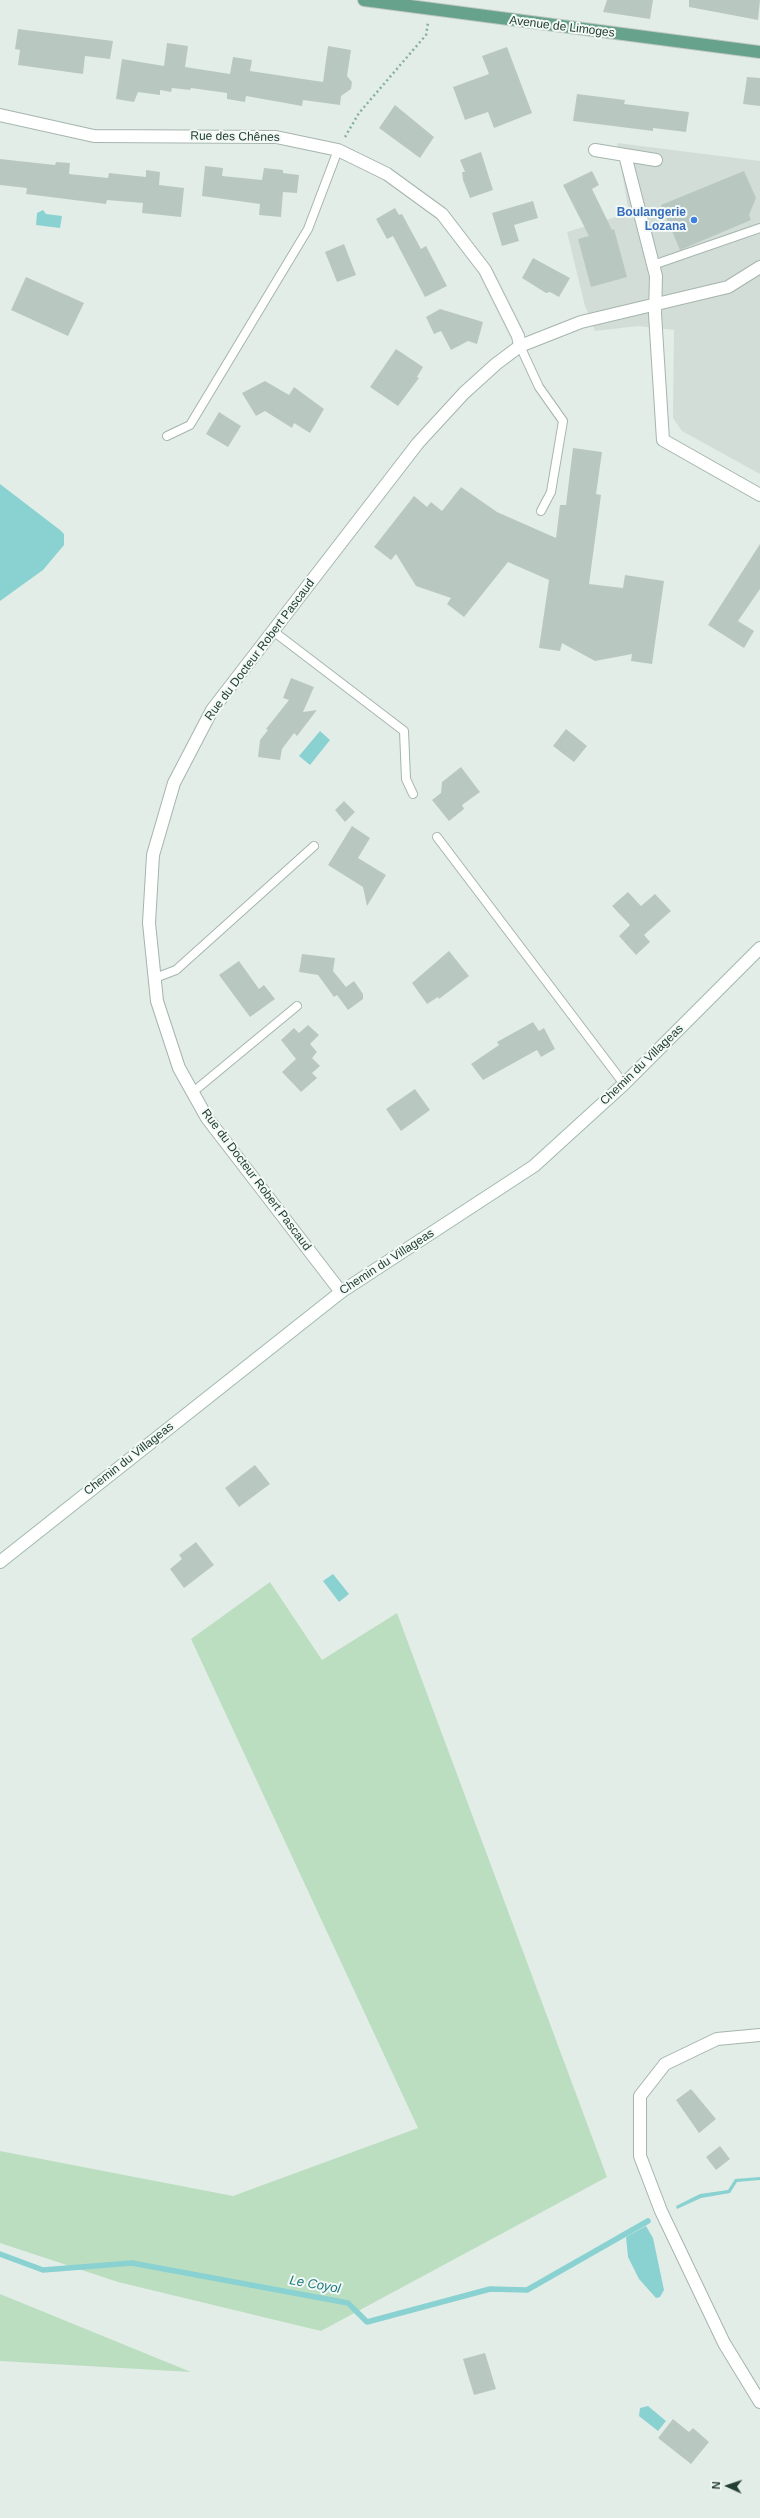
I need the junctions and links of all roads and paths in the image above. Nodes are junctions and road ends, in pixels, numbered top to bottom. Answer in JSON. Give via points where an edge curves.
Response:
{"nodes":[{"id":1,"x":364,"y":0,"type":"edge"},
{"id":2,"x":432,"y":9,"type":"junction"},
{"id":3,"x":760,"y":52,"type":"edge"},
{"id":4,"x":0,"y":114,"type":"edge"},
{"id":5,"x":338,"y":150,"type":"junction"},
{"id":6,"x":595,"y":150,"type":"dead end"},
{"id":7,"x":625,"y":155,"type":"junction"},
{"id":8,"x":656,"y":160,"type":"dead end"},
{"id":9,"x":760,"y":228,"type":"edge"},
{"id":10,"x":653,"y":265,"type":"junction"},
{"id":11,"x":760,"y":267,"type":"edge"},
{"id":12,"x":655,"y":306,"type":"junction"},
{"id":13,"x":520,"y":346,"type":"junction"},
{"id":14,"x":167,"y":436,"type":"dead end"},
{"id":15,"x":760,"y":495,"type":"edge"},
{"id":16,"x":541,"y":511,"type":"dead end"},
{"id":17,"x":273,"y":631,"type":"junction"},
{"id":18,"x":412,"y":794,"type":"dead end"},
{"id":19,"x":437,"y":837,"type":"dead end"},
{"id":20,"x":314,"y":846,"type":"dead end"},
{"id":21,"x":760,"y":948,"type":"edge"},
{"id":22,"x":155,"y":978,"type":"junction"},
{"id":23,"x":297,"y":1006,"type":"dead end"},
{"id":24,"x":624,"y":1084,"type":"junction"},
{"id":25,"x":193,"y":1092,"type":"junction"},
{"id":26,"x":341,"y":1292,"type":"junction"},
{"id":27,"x":0,"y":1562,"type":"edge"},
{"id":28,"x":760,"y":2035,"type":"edge"},
{"id":29,"x":760,"y":2402,"type":"edge"}],
"edges":[{"from":1,"to":2,"type":"main road","name":"Avenue de Limoges"},
{"from":2,"to":3,"type":"main road","name":"Avenue de Limoges"},
{"from":2,"to":5,"type":"path","via":[[426,35],[359,113]]},
{"from":4,"to":5,"type":"street","name":"Rue des Chênes","via":[[94,136],[276,137]]},
{"from":5,"to":13,"type":"street","name":"Rue des Chênes","via":[[387,174],[442,214],[485,270],[518,336]]},
{"from":5,"to":14,"type":"lane","via":[[308,229],[300,243],[190,425]]},
{"from":6,"to":7,"type":"street"},
{"from":7,"to":8,"type":"street"},
{"from":7,"to":10,"type":"street"},
{"from":9,"to":10,"type":"lane"},
{"from":10,"to":12,"type":"street","via":[[656,276]]},
{"from":11,"to":12,"type":"street","name":"Rue du Docteur Robert Pascaud","via":[[728,287]]},
{"from":12,"to":13,"type":"street","name":"Rue du Docteur Robert Pascaud","via":[[581,322]]},
{"from":12,"to":15,"type":"street","via":[[663,440]]},
{"from":13,"to":16,"type":"lane","via":[[539,387],[564,421],[551,492]]},
{"from":13,"to":17,"type":"street","name":"Rue du Docteur Robert Pascaud","via":[[464,393],[418,443]]},
{"from":17,"to":18,"type":"lane","via":[[404,731],[406,779]]},
{"from":17,"to":22,"type":"street","name":"Rue du Docteur Robert Pascaud","via":[[212,710],[174,783],[153,855],[149,923]]},
{"from":19,"to":24,"type":"lane"},
{"from":20,"to":22,"type":"lane","via":[[176,970]]},
{"from":21,"to":24,"type":"street","name":"Chemin du Villageas"},
{"from":22,"to":25,"type":"street","name":"Rue du Docteur Robert Pascaud","via":[[157,1001],[179,1068]]},
{"from":23,"to":25,"type":"lane"},
{"from":24,"to":26,"type":"street","name":"Chemin du Villageas","via":[[534,1166]]},
{"from":25,"to":26,"type":"street","name":"Rue du Docteur Robert Pascaud","via":[[207,1118]]},
{"from":26,"to":27,"type":"street","name":"Chemin du Villageas"},
{"from":28,"to":29,"type":"street","via":[[717,2039],[665,2064],[640,2096],[640,2156],[661,2211],[724,2343]]}]}
